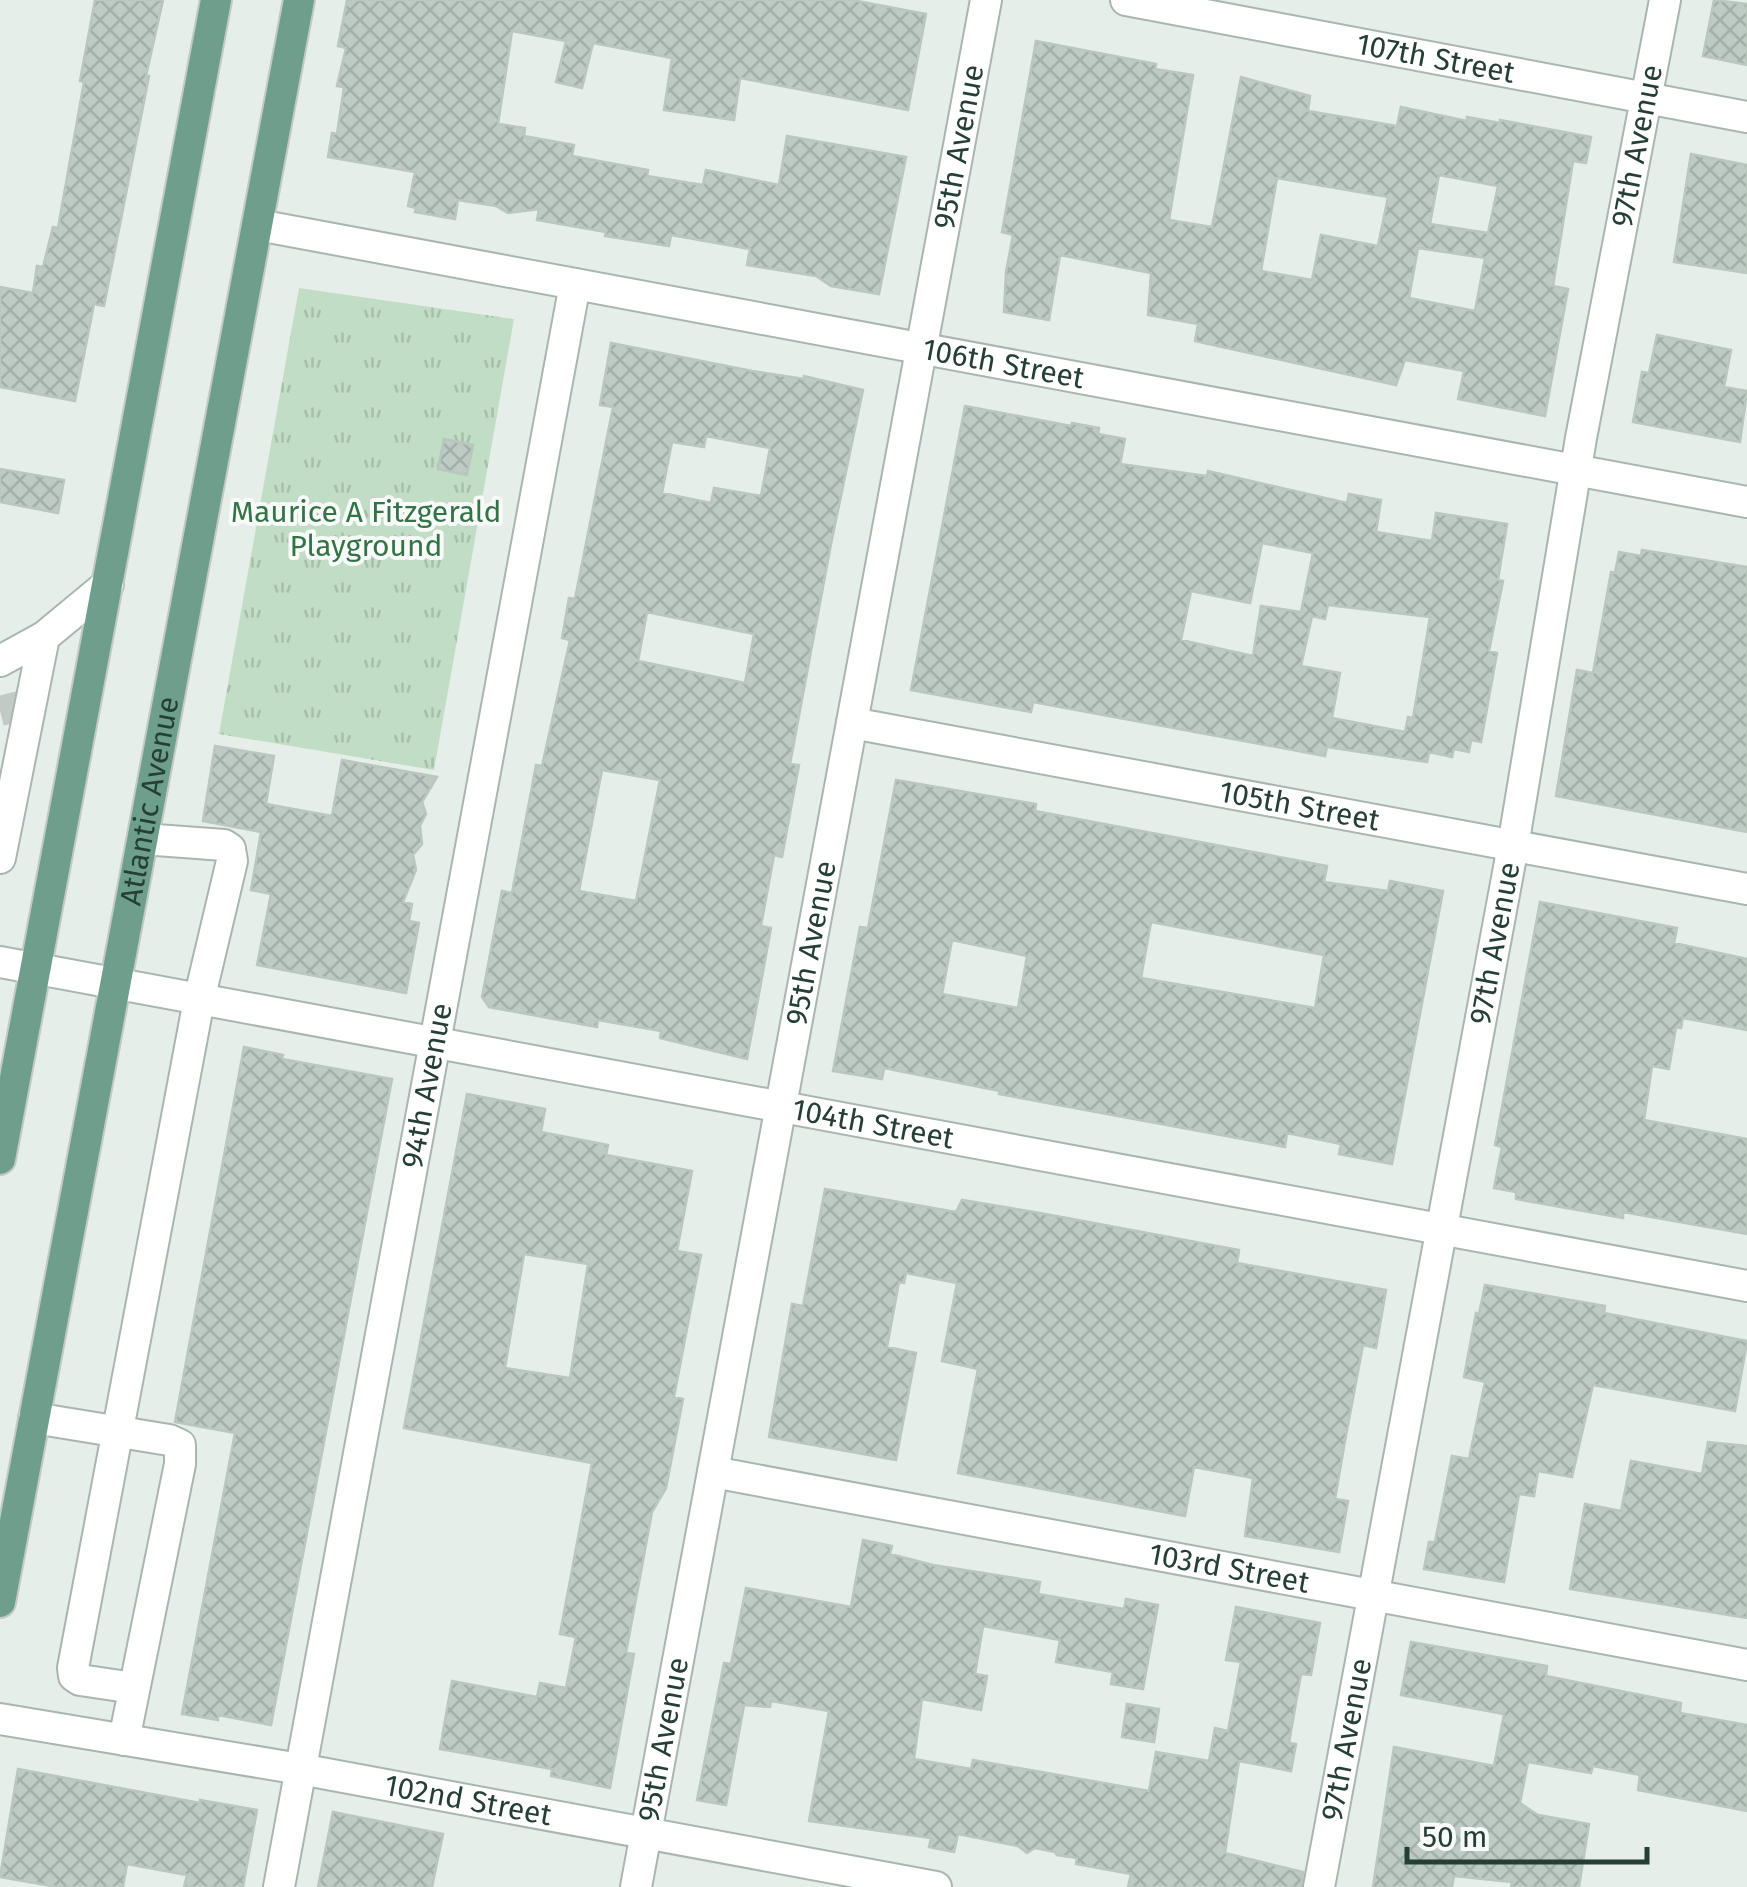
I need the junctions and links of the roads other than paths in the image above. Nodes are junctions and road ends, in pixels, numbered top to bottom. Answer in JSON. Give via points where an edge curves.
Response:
{"nodes":[{"id":1,"x":216,"y":0,"type":"edge"},
{"id":2,"x":299,"y":0,"type":"edge"},
{"id":3,"x":986,"y":0,"type":"edge"},
{"id":4,"x":1126,"y":0,"type":"edge"},
{"id":5,"x":1665,"y":0,"type":"edge"},
{"id":6,"x":1646,"y":98,"type":"junction"},
{"id":7,"x":1747,"y":117,"type":"edge"},
{"id":8,"x":258,"y":225,"type":"junction"},
{"id":9,"x":575,"y":284,"type":"junction"},
{"id":10,"x":921,"y":349,"type":"junction"},
{"id":11,"x":1576,"y":470,"type":"junction"},
{"id":12,"x":1747,"y":502,"type":"edge"},
{"id":13,"x":108,"y":584,"type":"junction"},
{"id":14,"x":44,"y":638,"type":"junction"},
{"id":15,"x":0,"y":661,"type":"edge"},
{"id":16,"x":852,"y":723,"type":"junction"},
{"id":17,"x":143,"y":839,"type":"junction"},
{"id":18,"x":1514,"y":846,"type":"junction"},
{"id":19,"x":0,"y":858,"type":"edge"},
{"id":20,"x":1747,"y":889,"type":"edge"},
{"id":21,"x":0,"y":962,"type":"edge"},
{"id":22,"x":36,"y":968,"type":"junction"},
{"id":23,"x":116,"y":985,"type":"junction"},
{"id":24,"x":199,"y":1000,"type":"junction"},
{"id":25,"x":432,"y":1041,"type":"junction"},
{"id":26,"x":781,"y":1106,"type":"junction"},
{"id":27,"x":0,"y":1158,"type":"edge"},
{"id":28,"x":1440,"y":1228,"type":"junction"},
{"id":29,"x":1747,"y":1286,"type":"edge"},
{"id":30,"x":34,"y":1418,"type":"junction"},
{"id":31,"x":119,"y":1434,"type":"junction"},
{"id":32,"x":713,"y":1472,"type":"junction"},
{"id":33,"x":1372,"y":1595,"type":"junction"},
{"id":34,"x":0,"y":1602,"type":"edge"},
{"id":35,"x":1747,"y":1665,"type":"edge"},
{"id":36,"x":134,"y":1688,"type":"junction"},
{"id":37,"x":0,"y":1719,"type":"edge"},
{"id":38,"x":124,"y":1740,"type":"junction"},
{"id":39,"x":300,"y":1768,"type":"junction"},
{"id":40,"x":646,"y":1833,"type":"junction"},
{"id":41,"x":278,"y":1887,"type":"edge"},
{"id":42,"x":636,"y":1887,"type":"edge"},
{"id":43,"x":936,"y":1887,"type":"edge"},
{"id":44,"x":1319,"y":1887,"type":"edge"}],
"edges":[{"from":1,"to":13,"type":"main road"},
{"from":2,"to":8,"type":"main road","name":"Atlantic Avenue"},
{"from":3,"to":10,"type":"street","name":"95th Avenue"},
{"from":4,"to":6,"type":"street","name":"107th Street"},
{"from":5,"to":6,"type":"street","name":"97th Avenue"},
{"from":6,"to":7,"type":"street","name":"107th Street"},
{"from":6,"to":11,"type":"street","name":"97th Avenue"},
{"from":8,"to":9,"type":"street","name":"106th Street"},
{"from":8,"to":17,"type":"main road","name":"Atlantic Avenue"},
{"from":9,"to":10,"type":"street","name":"106th Street"},
{"from":9,"to":25,"type":"street","name":"94th Avenue"},
{"from":10,"to":11,"type":"street","name":"106th Street"},
{"from":10,"to":16,"type":"street","name":"95th Avenue"},
{"from":11,"to":12,"type":"street","name":"106th Street"},
{"from":11,"to":18,"type":"street","name":"97th Avenue"},
{"from":13,"to":14,"type":"street"},
{"from":13,"to":22,"type":"main road"},
{"from":14,"to":15,"type":"street"},
{"from":14,"to":19,"type":"street"},
{"from":16,"to":18,"type":"street","name":"105th Street"},
{"from":16,"to":26,"type":"street","name":"95th Avenue"},
{"from":17,"to":23,"type":"main road","name":"Atlantic Avenue"},
{"from":17,"to":24,"type":"street","via":[[230,849]]},
{"from":18,"to":20,"type":"street","name":"105th Street"},
{"from":18,"to":28,"type":"street","name":"97th Avenue"},
{"from":21,"to":22,"type":"street","name":"104th Street"},
{"from":22,"to":23,"type":"street","name":"104th Street"},
{"from":22,"to":27,"type":"main road"},
{"from":23,"to":24,"type":"street","name":"104th Street"},
{"from":23,"to":30,"type":"main road","name":"Atlantic Avenue"},
{"from":24,"to":25,"type":"street","name":"104th Street"},
{"from":24,"to":31,"type":"street"},
{"from":25,"to":26,"type":"street","name":"104th Street"},
{"from":25,"to":39,"type":"street","name":"94th Avenue"},
{"from":26,"to":28,"type":"street","name":"104th Street"},
{"from":26,"to":32,"type":"street","name":"95th Avenue"},
{"from":28,"to":29,"type":"street","name":"104th Street"},
{"from":28,"to":33,"type":"street","name":"97th Avenue"},
{"from":30,"to":31,"type":"street"},
{"from":30,"to":34,"type":"main road","name":"Atlantic Avenue"},
{"from":31,"to":36,"type":"street","via":[[73,1668],[80,1680]]},
{"from":31,"to":36,"type":"street","via":[[180,1446]]},
{"from":32,"to":33,"type":"street","name":"103rd Street"},
{"from":32,"to":40,"type":"street","name":"95th Avenue"},
{"from":33,"to":35,"type":"street","name":"103rd Street"},
{"from":33,"to":44,"type":"street","name":"97th Avenue"},
{"from":36,"to":38,"type":"street"},
{"from":37,"to":38,"type":"street","name":"102nd Street"},
{"from":38,"to":39,"type":"street","name":"102nd Street"},
{"from":39,"to":40,"type":"street","name":"102nd Street"},
{"from":39,"to":41,"type":"street","name":"94th Avenue"},
{"from":40,"to":42,"type":"street","name":"95th Avenue"},
{"from":40,"to":43,"type":"street","name":"102nd Street"}]}
